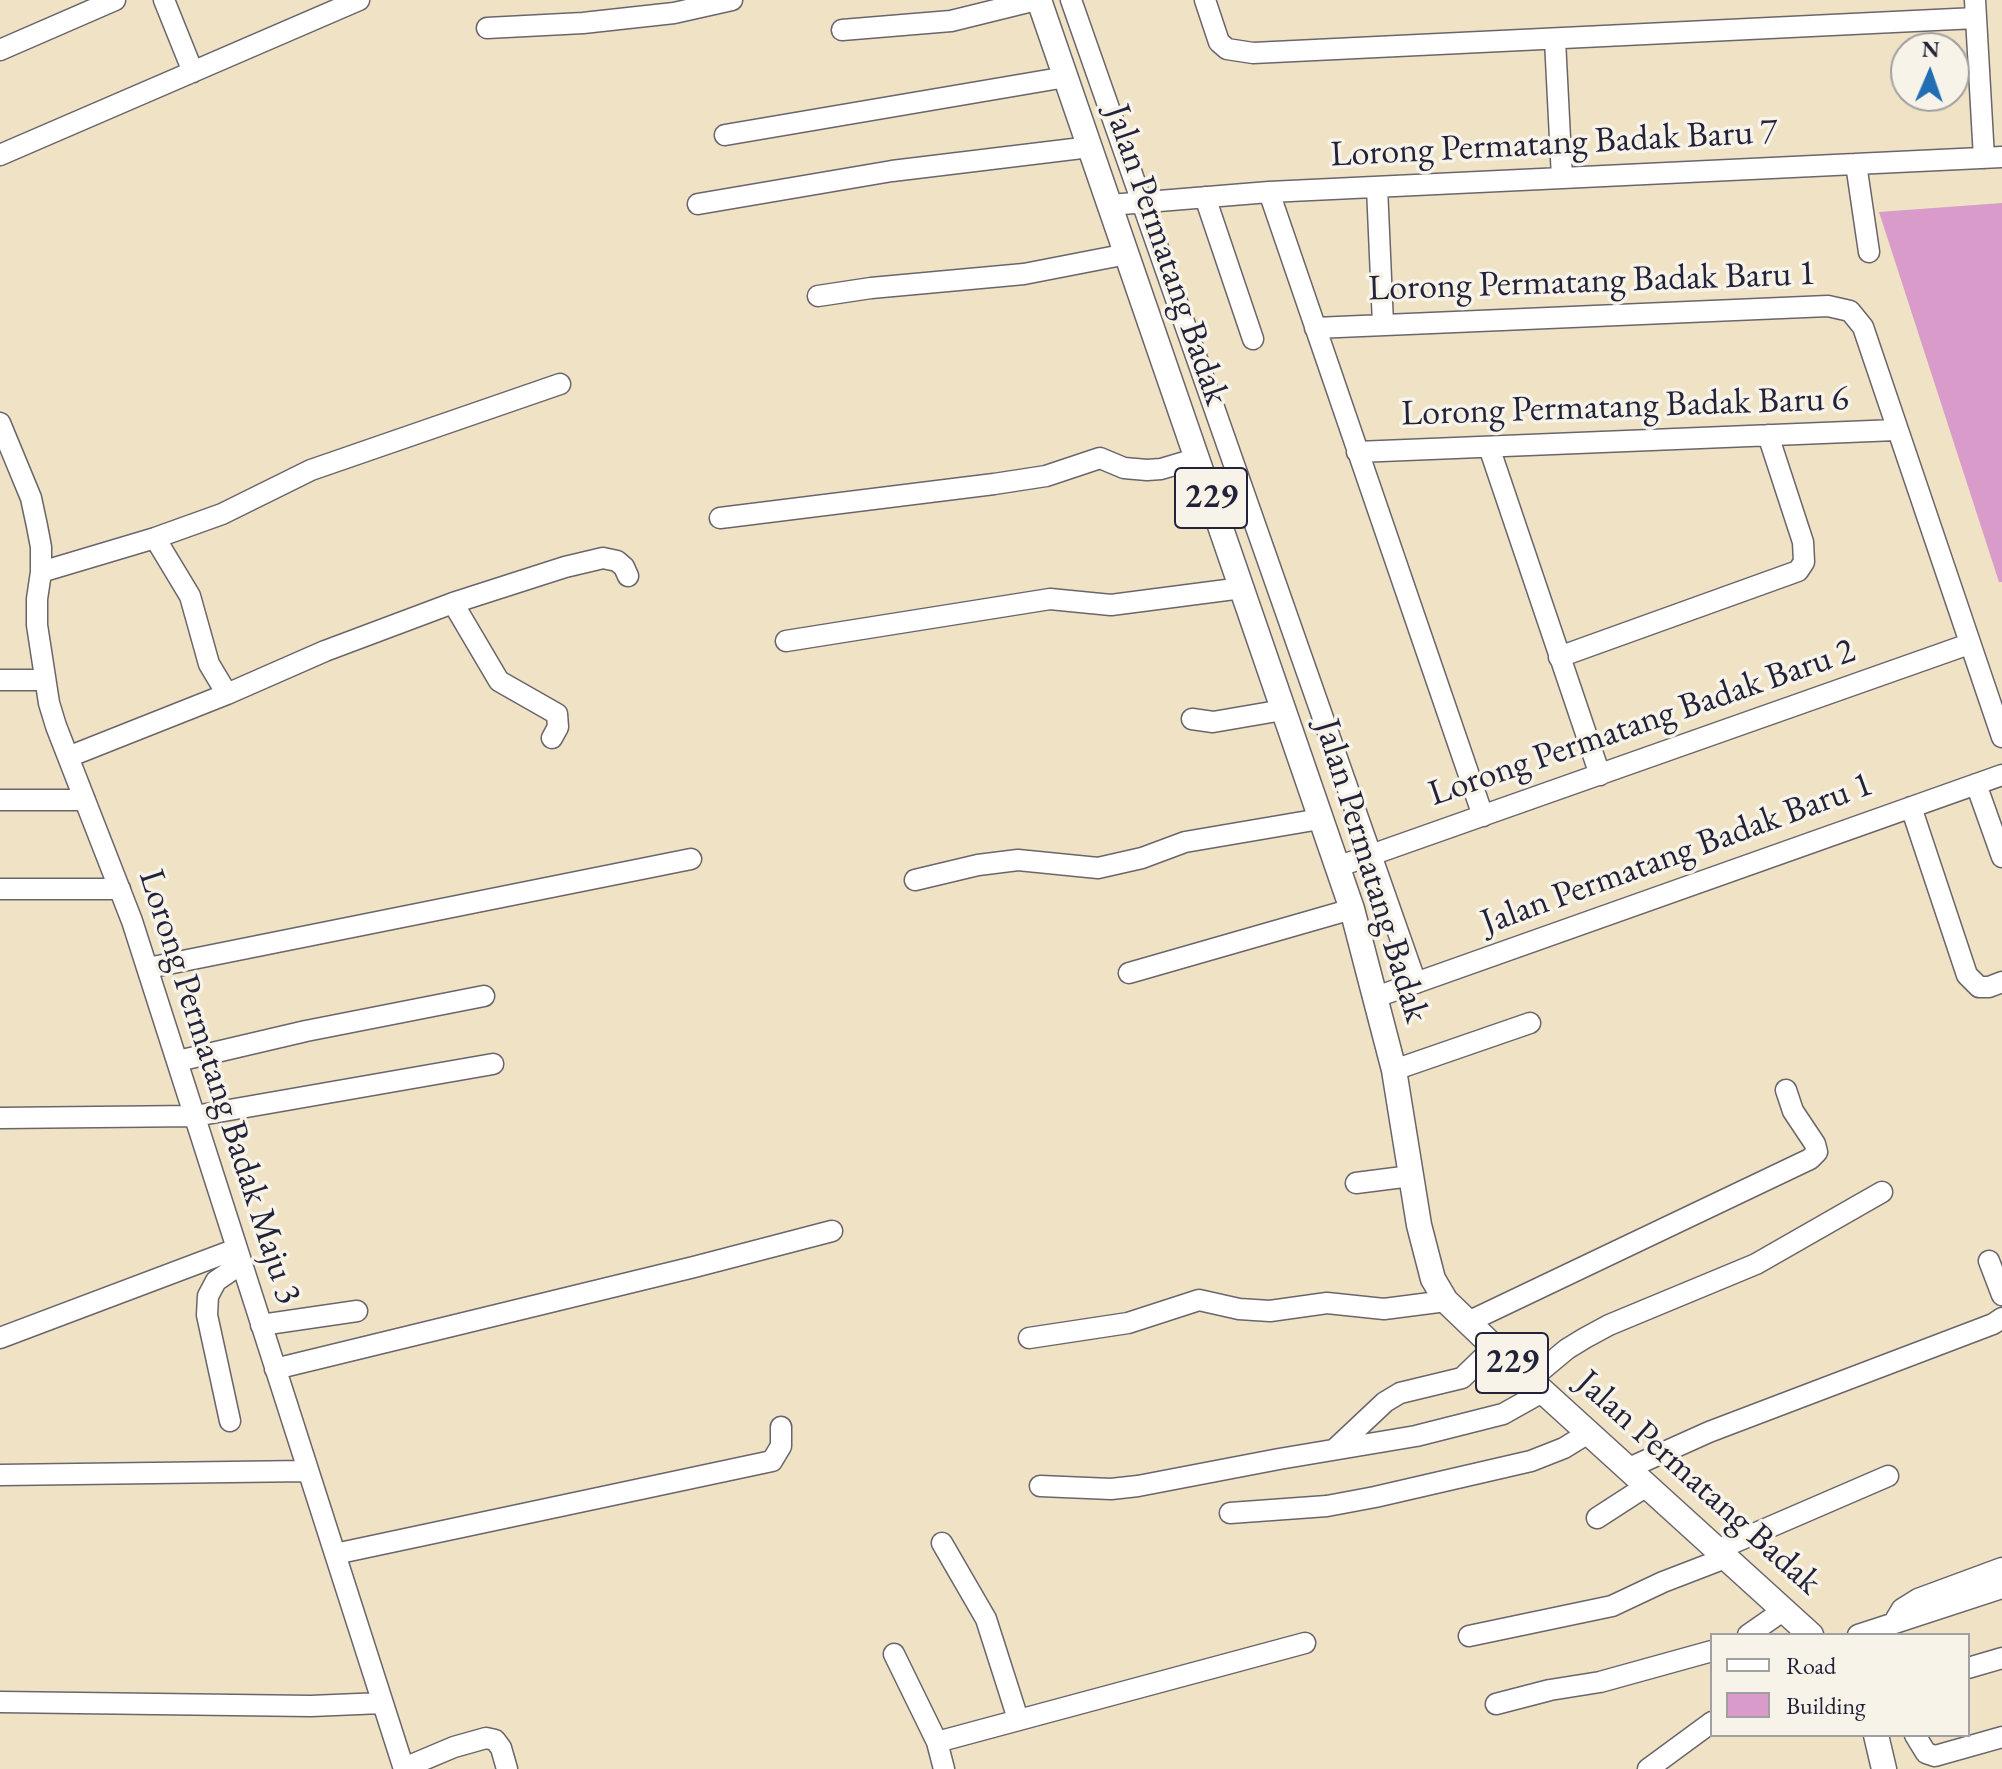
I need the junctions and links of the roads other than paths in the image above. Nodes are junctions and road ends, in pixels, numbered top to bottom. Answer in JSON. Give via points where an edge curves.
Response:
{"nodes":[{"id":1,"x":115,"y":0,"type":"edge"},
{"id":2,"x":164,"y":0,"type":"edge"},
{"id":3,"x":359,"y":0,"type":"edge"},
{"id":4,"x":732,"y":0,"type":"edge"},
{"id":5,"x":1038,"y":0,"type":"edge"},
{"id":6,"x":1071,"y":0,"type":"edge"},
{"id":7,"x":1205,"y":0,"type":"edge"},
{"id":8,"x":1976,"y":9,"type":"edge"},
{"id":9,"x":487,"y":28,"type":"dead end"},
{"id":10,"x":842,"y":30,"type":"dead end"},
{"id":11,"x":1555,"y":40,"type":"junction"},
{"id":12,"x":0,"y":50,"type":"edge"},
{"id":13,"x":193,"y":72,"type":"junction"},
{"id":14,"x":1066,"y":77,"type":"junction"},
{"id":15,"x":725,"y":135,"type":"dead end"},
{"id":16,"x":1090,"y":147,"type":"junction"},
{"id":17,"x":0,"y":155,"type":"edge"},
{"id":18,"x":1993,"y":157,"type":"edge"},
{"id":19,"x":1856,"y":164,"type":"junction"},
{"id":20,"x":1562,"y":178,"type":"junction"},
{"id":21,"x":1377,"y":187,"type":"junction"},
{"id":22,"x":1269,"y":192,"type":"junction"},
{"id":23,"x":1205,"y":197,"type":"junction"},
{"id":24,"x":1142,"y":202,"type":"junction"},
{"id":25,"x":698,"y":204,"type":"dead end"},
{"id":26,"x":1110,"y":205,"type":"junction"},
{"id":27,"x":1869,"y":252,"type":"dead end"},
{"id":28,"x":1127,"y":254,"type":"junction"},
{"id":29,"x":818,"y":296,"type":"dead end"},
{"id":30,"x":1383,"y":324,"type":"junction"},
{"id":31,"x":1315,"y":328,"type":"junction"},
{"id":32,"x":1253,"y":339,"type":"dead end"},
{"id":33,"x":560,"y":384,"type":"dead end"},
{"id":34,"x":0,"y":423,"type":"edge"},
{"id":35,"x":1896,"y":430,"type":"junction"},
{"id":36,"x":1768,"y":435,"type":"junction"},
{"id":37,"x":1489,"y":447,"type":"junction"},
{"id":38,"x":1357,"y":452,"type":"junction"},
{"id":39,"x":1198,"y":458,"type":"junction"},
{"id":40,"x":7,"y":460,"type":"edge"},
{"id":41,"x":720,"y":518,"type":"dead end"},
{"id":42,"x":155,"y":538,"type":"junction"},
{"id":43,"x":41,"y":572,"type":"junction"},
{"id":44,"x":628,"y":576,"type":"dead end"},
{"id":45,"x":1242,"y":588,"type":"junction"},
{"id":46,"x":453,"y":603,"type":"junction"},
{"id":47,"x":786,"y":641,"type":"dead end"},
{"id":48,"x":1969,"y":644,"type":"junction"},
{"id":49,"x":1559,"y":657,"type":"junction"},
{"id":50,"x":0,"y":680,"type":"edge"},
{"id":51,"x":45,"y":680,"type":"junction"},
{"id":52,"x":227,"y":694,"type":"junction"},
{"id":53,"x":1283,"y":710,"type":"junction"},
{"id":54,"x":1192,"y":719,"type":"dead end"},
{"id":55,"x":2002,"y":737,"type":"edge"},
{"id":56,"x":552,"y":738,"type":"dead end"},
{"id":57,"x":68,"y":757,"type":"junction"},
{"id":58,"x":1600,"y":775,"type":"junction"},
{"id":59,"x":2002,"y":775,"type":"edge"},
{"id":60,"x":1976,"y":784,"type":"junction"},
{"id":61,"x":0,"y":800,"type":"edge"},
{"id":62,"x":85,"y":800,"type":"junction"},
{"id":63,"x":1911,"y":807,"type":"junction"},
{"id":64,"x":1483,"y":816,"type":"junction"},
{"id":65,"x":1320,"y":819,"type":"junction"},
{"id":66,"x":1373,"y":854,"type":"junction"},
{"id":67,"x":2002,"y":857,"type":"edge"},
{"id":68,"x":691,"y":859,"type":"dead end"},
{"id":69,"x":1337,"y":867,"type":"junction"},
{"id":70,"x":915,"y":880,"type":"dead end"},
{"id":71,"x":0,"y":889,"type":"edge"},
{"id":72,"x":120,"y":889,"type":"junction"},
{"id":73,"x":1352,"y":909,"type":"junction"},
{"id":74,"x":148,"y":968,"type":"junction"},
{"id":75,"x":1129,"y":973,"type":"dead end"},
{"id":76,"x":2002,"y":982,"type":"edge"},
{"id":77,"x":1416,"y":983,"type":"junction"},
{"id":78,"x":484,"y":996,"type":"dead end"},
{"id":79,"x":1376,"y":997,"type":"junction"},
{"id":80,"x":1530,"y":1023,"type":"dead end"},
{"id":81,"x":178,"y":1061,"type":"junction"},
{"id":82,"x":493,"y":1064,"type":"dead end"},
{"id":83,"x":1394,"y":1070,"type":"junction"},
{"id":84,"x":1786,"y":1090,"type":"dead end"},
{"id":85,"x":195,"y":1116,"type":"junction"},
{"id":86,"x":0,"y":1118,"type":"edge"},
{"id":87,"x":1411,"y":1176,"type":"junction"},
{"id":88,"x":1356,"y":1183,"type":"dead end"},
{"id":89,"x":1882,"y":1192,"type":"dead end"},
{"id":90,"x":832,"y":1231,"type":"dead end"},
{"id":91,"x":239,"y":1257,"type":"junction"},
{"id":92,"x":1989,"y":1261,"type":"dead end"},
{"id":93,"x":2002,"y":1295,"type":"edge"},
{"id":94,"x":1446,"y":1301,"type":"junction"},
{"id":95,"x":357,"y":1311,"type":"dead end"},
{"id":96,"x":2002,"y":1318,"type":"edge"},
{"id":97,"x":1468,"y":1322,"type":"junction"},
{"id":98,"x":261,"y":1325,"type":"junction"},
{"id":99,"x":0,"y":1338,"type":"edge"},
{"id":100,"x":1029,"y":1338,"type":"dead end"},
{"id":101,"x":1494,"y":1347,"type":"junction"},
{"id":102,"x":275,"y":1369,"type":"junction"},
{"id":103,"x":1537,"y":1385,"type":"junction"},
{"id":104,"x":230,"y":1421,"type":"dead end"},
{"id":105,"x":781,"y":1427,"type":"dead end"},
{"id":106,"x":1590,"y":1432,"type":"junction"},
{"id":107,"x":1335,"y":1449,"type":"junction"},
{"id":108,"x":1629,"y":1468,"type":"junction"},
{"id":109,"x":307,"y":1471,"type":"junction"},
{"id":110,"x":0,"y":1475,"type":"edge"},
{"id":111,"x":1888,"y":1476,"type":"dead end"},
{"id":112,"x":1648,"y":1485,"type":"junction"},
{"id":113,"x":1040,"y":1486,"type":"dead end"},
{"id":114,"x":1230,"y":1513,"type":"dead end"},
{"id":115,"x":1597,"y":1518,"type":"dead end"},
{"id":116,"x":942,"y":1543,"type":"dead end"},
{"id":117,"x":1723,"y":1553,"type":"junction"},
{"id":118,"x":335,"y":1554,"type":"junction"},
{"id":119,"x":2002,"y":1568,"type":"edge"},
{"id":120,"x":2002,"y":1588,"type":"edge"},
{"id":121,"x":1784,"y":1610,"type":"junction"},
{"id":122,"x":1893,"y":1623,"type":"junction"},
{"id":123,"x":1751,"y":1633,"type":"edge"},
{"id":124,"x":1805,"y":1633,"type":"edge"},
{"id":125,"x":1865,"y":1633,"type":"edge"},
{"id":126,"x":1469,"y":1636,"type":"dead end"},
{"id":127,"x":1305,"y":1643,"type":"dead end"},
{"id":128,"x":1710,"y":1652,"type":"edge"},
{"id":129,"x":894,"y":1654,"type":"dead end"},
{"id":130,"x":2002,"y":1658,"type":"edge"},
{"id":131,"x":1970,"y":1667,"type":"edge"},
{"id":132,"x":0,"y":1702,"type":"edge"},
{"id":133,"x":382,"y":1703,"type":"junction"},
{"id":134,"x":1496,"y":1704,"type":"dead end"},
{"id":135,"x":1018,"y":1719,"type":"junction"},
{"id":136,"x":1710,"y":1723,"type":"edge"},
{"id":137,"x":1876,"y":1737,"type":"edge"},
{"id":138,"x":1916,"y":1737,"type":"edge"},
{"id":139,"x":2002,"y":1737,"type":"edge"},
{"id":140,"x":937,"y":1742,"type":"junction"},
{"id":141,"x":404,"y":1768,"type":"edge"},
{"id":142,"x":507,"y":1769,"type":"edge"},
{"id":143,"x":944,"y":1769,"type":"edge"},
{"id":144,"x":1648,"y":1769,"type":"edge"},
{"id":145,"x":1884,"y":1769,"type":"edge"}],
"edges":[{"from":1,"to":12,"type":"street"},
{"from":2,"to":13,"type":"street"},
{"from":3,"to":13,"type":"street"},
{"from":4,"to":9,"type":"street","via":[[659,15]]},
{"from":5,"to":10,"type":"street","via":[[951,21]]},
{"from":5,"to":14,"type":"main road","name":"Jalan Permatang Badak","number":"229"},
{"from":6,"to":24,"type":"street"},
{"from":7,"to":11,"type":"street","via":[[1219,42],[1238,52]]},
{"from":8,"to":11,"type":"street"},
{"from":8,"to":18,"type":"street"},
{"from":11,"to":20,"type":"street"},
{"from":13,"to":17,"type":"street"},
{"from":14,"to":15,"type":"street"},
{"from":14,"to":16,"type":"main road","name":"Jalan Permatang Badak","number":"229"},
{"from":16,"to":25,"type":"street","via":[[892,171]]},
{"from":16,"to":26,"type":"main road","name":"Jalan Permatang Badak","number":"229"},
{"from":18,"to":19,"type":"street","name":"Lorong Permatang Badak Baru 7"},
{"from":19,"to":20,"type":"street","name":"Lorong Permatang Badak Baru 7"},
{"from":19,"to":27,"type":"street"},
{"from":20,"to":21,"type":"street","name":"Lorong Permatang Badak Baru 7"},
{"from":21,"to":22,"type":"street","name":"Lorong Permatang Badak Baru 7"},
{"from":21,"to":30,"type":"street"},
{"from":22,"to":23,"type":"street","name":"Lorong Permatang Badak Baru 7"},
{"from":22,"to":31,"type":"street"},
{"from":23,"to":24,"type":"street","name":"Lorong Permatang Badak Baru 7"},
{"from":23,"to":32,"type":"street"},
{"from":24,"to":26,"type":"street","name":"Lorong Permatang Badak Baru 7"},
{"from":24,"to":66,"type":"street"},
{"from":26,"to":28,"type":"main road","name":"Jalan Permatang Badak","number":"229"},
{"from":28,"to":29,"type":"street","via":[[1024,274]]},
{"from":28,"to":39,"type":"main road","name":"Jalan Permatang Badak","number":"229"},
{"from":30,"to":31,"type":"street","name":"Lorong Permatang Badak Baru 1"},
{"from":30,"to":35,"type":"street","name":"Lorong Permatang Badak Baru 1","via":[[1840,307],[1863,327]]},
{"from":31,"to":38,"type":"street"},
{"from":33,"to":42,"type":"street","via":[[311,470],[222,514]]},
{"from":34,"to":40,"type":"street","name":"Lorong Permatang Badak Maju 3"},
{"from":35,"to":36,"type":"street","name":"Lorong Permatang Badak Baru 6"},
{"from":35,"to":48,"type":"street","name":"Lorong Permatang Badak Baru 1"},
{"from":36,"to":37,"type":"street","name":"Lorong Permatang Badak Baru 6"},
{"from":36,"to":49,"type":"street","via":[[1803,542],[1804,562],[1798,571]]},
{"from":37,"to":38,"type":"street","name":"Lorong Permatang Badak Baru 6"},
{"from":37,"to":49,"type":"street"},
{"from":38,"to":64,"type":"street"},
{"from":39,"to":41,"type":"street","via":[[1147,470],[1100,458],[1046,476]]},
{"from":39,"to":45,"type":"main road","name":"Jalan Permatang Badak","number":"229"},
{"from":40,"to":43,"type":"street","name":"Lorong Permatang Badak Maju 3","via":[[31,498]]},
{"from":42,"to":43,"type":"street"},
{"from":42,"to":52,"type":"street","via":[[190,596],[209,664]]},
{"from":43,"to":51,"type":"street","name":"Lorong Permatang Badak Maju 3","via":[[37,625]]},
{"from":44,"to":46,"type":"street","via":[[617,561],[589,560]]},
{"from":45,"to":47,"type":"street","via":[[1111,605],[1050,599]]},
{"from":45,"to":53,"type":"main road","name":"Jalan Permatang Badak","number":"229"},
{"from":46,"to":52,"type":"street"},
{"from":46,"to":56,"type":"street","via":[[499,681],[557,714]]},
{"from":48,"to":55,"type":"street","name":"Lorong Permatang Badak Baru 1"},
{"from":48,"to":58,"type":"street","name":"Lorong Permatang Badak Baru 2"},
{"from":49,"to":58,"type":"street"},
{"from":50,"to":51,"type":"street"},
{"from":51,"to":57,"type":"street","name":"Lorong Permatang Badak Maju 3"},
{"from":52,"to":57,"type":"street"},
{"from":53,"to":54,"type":"street","via":[[1213,722]]},
{"from":53,"to":65,"type":"main road","name":"Jalan Permatang Badak","number":"229"},
{"from":57,"to":62,"type":"street","name":"Lorong Permatang Badak Maju 3"},
{"from":58,"to":64,"type":"street","name":"Lorong Permatang Badak Baru 2"},
{"from":59,"to":60,"type":"street","name":"Jalan Permatang Badak Baru 1"},
{"from":60,"to":63,"type":"street","name":"Jalan Permatang Badak Baru 1"},
{"from":60,"to":67,"type":"street"},
{"from":61,"to":62,"type":"street"},
{"from":62,"to":72,"type":"street","name":"Lorong Permatang Badak Maju 3"},
{"from":63,"to":76,"type":"street","via":[[1967,975],[1979,987]]},
{"from":63,"to":77,"type":"street","name":"Jalan Permatang Badak Baru 1"},
{"from":64,"to":66,"type":"street","name":"Lorong Permatang Badak Baru 2"},
{"from":65,"to":69,"type":"main road","name":"Jalan Permatang Badak","number":"229"},
{"from":65,"to":70,"type":"street","via":[[1204,838],[1098,868],[1018,860]]},
{"from":66,"to":69,"type":"street","name":"Lorong Permatang Badak Baru 2"},
{"from":66,"to":77,"type":"street"},
{"from":68,"to":74,"type":"street"},
{"from":69,"to":73,"type":"main road","name":"Jalan Permatang Badak","number":"229"},
{"from":71,"to":72,"type":"street"},
{"from":72,"to":74,"type":"street","name":"Lorong Permatang Badak Maju 3"},
{"from":73,"to":75,"type":"street"},
{"from":73,"to":79,"type":"main road","name":"Jalan Permatang Badak","number":"229"},
{"from":74,"to":81,"type":"street","name":"Lorong Permatang Badak Maju 3"},
{"from":77,"to":79,"type":"street","name":"Jalan Permatang Badak Baru 1"},
{"from":78,"to":81,"type":"street"},
{"from":79,"to":83,"type":"main road","name":"Jalan Permatang Badak","number":"229"},
{"from":80,"to":83,"type":"street"},
{"from":81,"to":85,"type":"street","name":"Lorong Permatang Badak Maju 3"},
{"from":82,"to":85,"type":"street"},
{"from":83,"to":87,"type":"main road","name":"Jalan Permatang Badak","number":"229"},
{"from":84,"to":97,"type":"street","via":[[1815,1144],[1817,1152],[1810,1159]]},
{"from":85,"to":86,"type":"street"},
{"from":85,"to":91,"type":"street","name":"Lorong Permatang Badak Maju 3"},
{"from":87,"to":88,"type":"street"},
{"from":87,"to":94,"type":"main road","name":"Jalan Permatang Badak","number":"229","via":[[1433,1279]]},
{"from":89,"to":103,"type":"street","via":[[1756,1264],[1585,1338],[1567,1349]]},
{"from":90,"to":102,"type":"street"},
{"from":91,"to":98,"type":"street","name":"Lorong Permatang Badak Maju 3"},
{"from":91,"to":99,"type":"street"},
{"from":91,"to":104,"type":"street","via":[[208,1296],[207,1315]]},
{"from":92,"to":93,"type":"street"},
{"from":94,"to":97,"type":"main road","name":"Jalan Permatang Badak","number":"229"},
{"from":94,"to":100,"type":"street","via":[[1384,1309],[1327,1303],[1270,1311],[1199,1300],[1128,1323]]},
{"from":95,"to":98,"type":"street"},
{"from":96,"to":108,"type":"street"},
{"from":97,"to":101,"type":"main road","name":"Jalan Permatang Badak","number":"229"},
{"from":98,"to":102,"type":"street","name":"Lorong Permatang Badak Maju 3"},
{"from":101,"to":103,"type":"main road","name":"Jalan Permatang Badak","number":"229"},
{"from":101,"to":107,"type":"street","via":[[1462,1378],[1400,1393],[1385,1402]]},
{"from":102,"to":109,"type":"street","name":"Lorong Permatang Badak Maju 3"},
{"from":103,"to":106,"type":"main road","name":"Jalan Permatang Badak","number":"229"},
{"from":103,"to":107,"type":"street","via":[[1516,1409],[1470,1424]]},
{"from":105,"to":118,"type":"street","via":[[781,1446],[772,1461]]},
{"from":106,"to":108,"type":"main road","name":"Jalan Permatang Badak","number":"229"},
{"from":106,"to":114,"type":"street","via":[[1531,1461],[1389,1494],[1327,1506]]},
{"from":107,"to":113,"type":"street","via":[[1138,1486]]},
{"from":108,"to":112,"type":"main road","name":"Jalan Permatang Badak","number":"229"},
{"from":109,"to":110,"type":"street"},
{"from":109,"to":118,"type":"street","name":"Lorong Permatang Badak Maju 3"},
{"from":111,"to":117,"type":"street"},
{"from":112,"to":115,"type":"street"},
{"from":112,"to":117,"type":"main road","name":"Jalan Permatang Badak","number":"229"},
{"from":116,"to":135,"type":"street","via":[[986,1619]]},
{"from":117,"to":121,"type":"main road","name":"Jalan Permatang Badak","number":"229"},
{"from":117,"to":126,"type":"street","via":[[1612,1606]]},
{"from":118,"to":133,"type":"street","name":"Lorong Permatang Badak Maju 3"},
{"from":119,"to":122,"type":"street","via":[[1918,1599]]},
{"from":120,"to":122,"type":"street"},
{"from":121,"to":123,"type":"street"},
{"from":121,"to":124,"type":"main road","name":"Jalan Permatang Badak","number":"229"},
{"from":122,"to":125,"type":"street"},
{"from":127,"to":135,"type":"street"},
{"from":128,"to":134,"type":"street"},
{"from":129,"to":140,"type":"street"},
{"from":130,"to":131,"type":"street"},
{"from":132,"to":133,"type":"street"},
{"from":133,"to":141,"type":"street","name":"Lorong Permatang Badak Maju 3"},
{"from":135,"to":140,"type":"street"},
{"from":136,"to":144,"type":"street"},
{"from":137,"to":145,"type":"main road"},
{"from":138,"to":139,"type":"street","via":[[1926,1753],[1935,1756]]},
{"from":140,"to":143,"type":"street"},
{"from":141,"to":142,"type":"street","via":[[486,1738],[501,1748]]}]}
